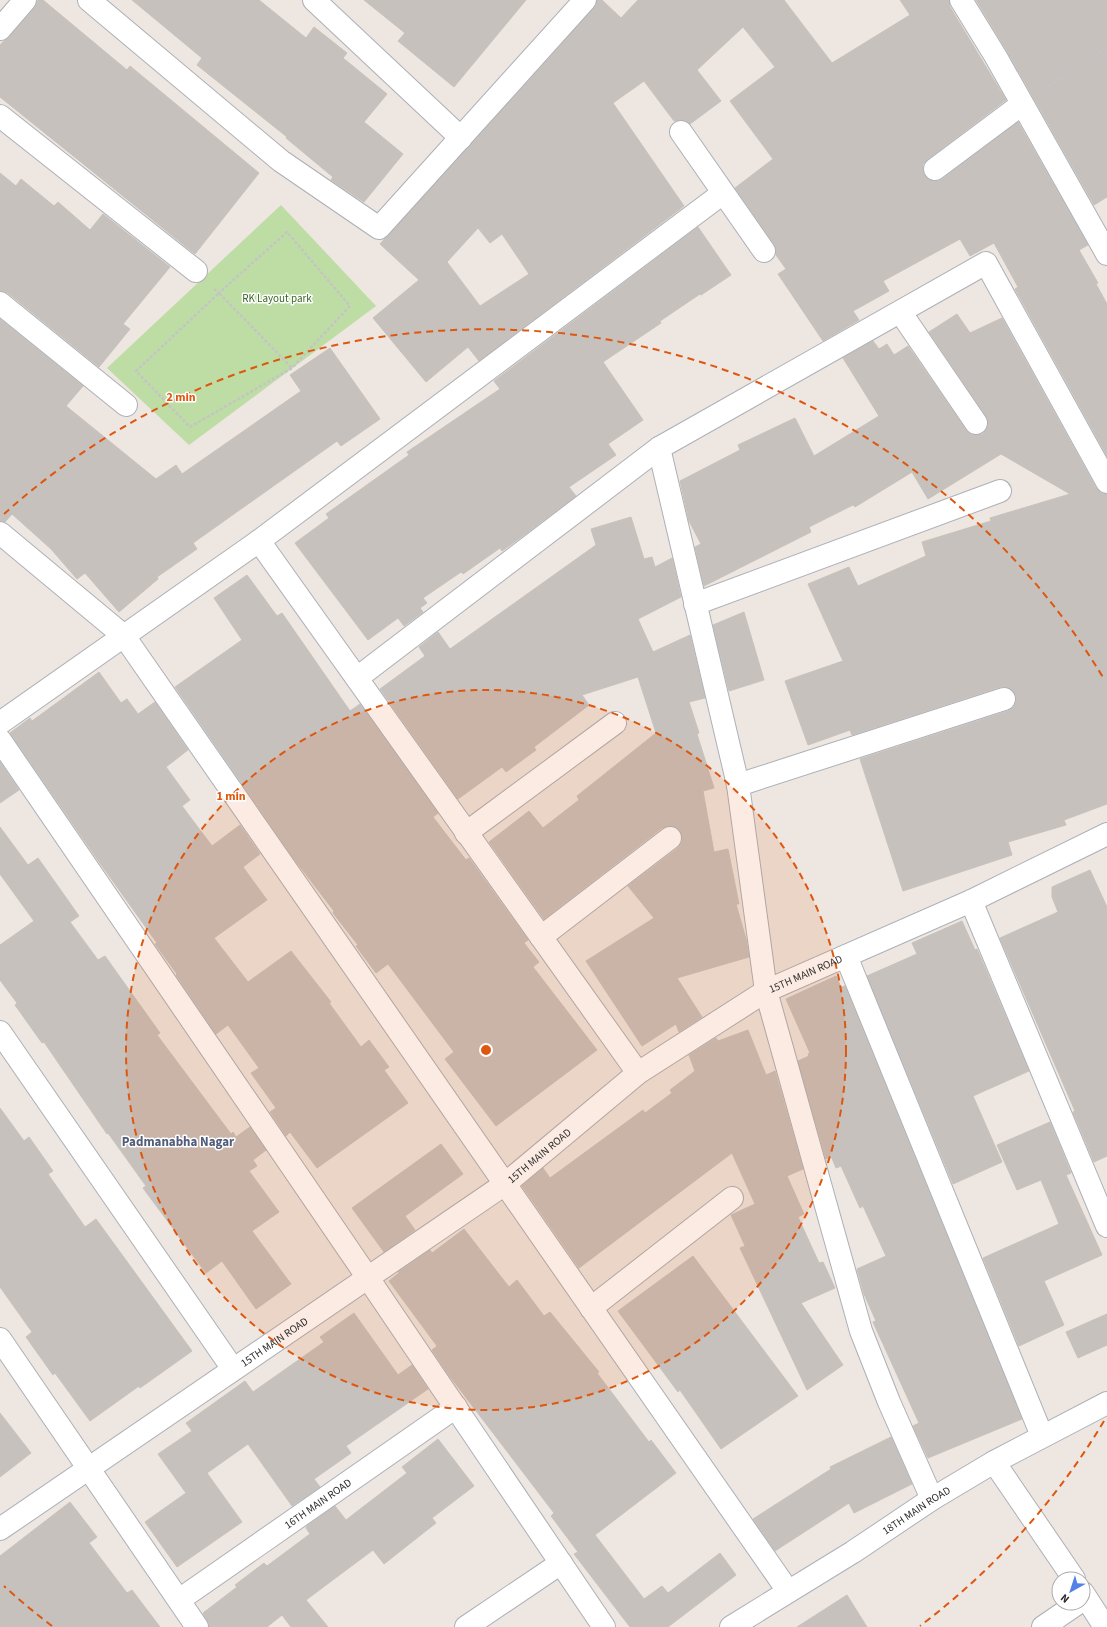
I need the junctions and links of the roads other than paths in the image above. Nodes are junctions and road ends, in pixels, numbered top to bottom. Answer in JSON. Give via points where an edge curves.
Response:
{"nodes":[{"id":1,"x":25,"y":0,"type":"edge"},
{"id":2,"x":89,"y":0,"type":"edge"},
{"id":3,"x":314,"y":0,"type":"edge"},
{"id":4,"x":585,"y":0,"type":"edge"},
{"id":5,"x":961,"y":0,"type":"edge"},
{"id":6,"x":0,"y":29,"type":"edge"},
{"id":7,"x":1022,"y":104,"type":"junction"},
{"id":8,"x":0,"y":116,"type":"edge"},
{"id":9,"x":681,"y":132,"type":"dead end"},
{"id":10,"x":461,"y":138,"type":"junction"},
{"id":11,"x":936,"y":169,"type":"dead end"},
{"id":12,"x":723,"y":193,"type":"junction"},
{"id":13,"x":764,"y":251,"type":"dead end"},
{"id":14,"x":1107,"y":254,"type":"edge"},
{"id":15,"x":196,"y":271,"type":"dead end"},
{"id":16,"x":0,"y":302,"type":"edge"},
{"id":17,"x":901,"y":313,"type":"junction"},
{"id":18,"x":126,"y":405,"type":"dead end"},
{"id":19,"x":976,"y":423,"type":"dead end"},
{"id":20,"x":659,"y":448,"type":"junction"},
{"id":21,"x":1107,"y":482,"type":"edge"},
{"id":22,"x":1000,"y":490,"type":"dead end"},
{"id":23,"x":0,"y":533,"type":"edge"},
{"id":24,"x":259,"y":540,"type":"junction"},
{"id":25,"x":695,"y":604,"type":"junction"},
{"id":26,"x":124,"y":636,"type":"junction"},
{"id":27,"x":357,"y":678,"type":"junction"},
{"id":28,"x":1004,"y":699,"type":"dead end"},
{"id":29,"x":0,"y":723,"type":"edge"},
{"id":30,"x":615,"y":723,"type":"dead end"},
{"id":31,"x":0,"y":740,"type":"edge"},
{"id":32,"x":738,"y":785,"type":"junction"},
{"id":33,"x":466,"y":833,"type":"junction"},
{"id":34,"x":1107,"y":834,"type":"edge"},
{"id":35,"x":670,"y":838,"type":"dead end"},
{"id":36,"x":971,"y":901,"type":"junction"},
{"id":37,"x":541,"y":937,"type":"junction"},
{"id":38,"x":846,"y":956,"type":"junction"},
{"id":39,"x":766,"y":991,"type":"junction"},
{"id":40,"x":0,"y":1032,"type":"edge"},
{"id":41,"x":638,"y":1074,"type":"junction"},
{"id":42,"x":505,"y":1184,"type":"junction"},
{"id":43,"x":732,"y":1198,"type":"dead end"},
{"id":44,"x":1107,"y":1226,"type":"edge"},
{"id":45,"x":368,"y":1278,"type":"junction"},
{"id":46,"x":591,"y":1308,"type":"junction"},
{"id":47,"x":0,"y":1339,"type":"edge"},
{"id":48,"x":233,"y":1369,"type":"junction"},
{"id":49,"x":1107,"y":1403,"type":"edge"},
{"id":50,"x":456,"y":1407,"type":"junction"},
{"id":51,"x":1042,"y":1436,"type":"junction"},
{"id":52,"x":994,"y":1462,"type":"junction"},
{"id":53,"x":88,"y":1468,"type":"junction"},
{"id":54,"x":932,"y":1499,"type":"junction"},
{"id":55,"x":0,"y":1529,"type":"edge"},
{"id":56,"x":561,"y":1563,"type":"junction"},
{"id":57,"x":1069,"y":1571,"type":"edge"},
{"id":58,"x":788,"y":1591,"type":"junction"},
{"id":59,"x":179,"y":1600,"type":"junction"},
{"id":60,"x":1091,"y":1609,"type":"edge"},
{"id":61,"x":1065,"y":1611,"type":"edge"},
{"id":62,"x":197,"y":1627,"type":"edge"},
{"id":63,"x":466,"y":1627,"type":"edge"},
{"id":64,"x":604,"y":1627,"type":"edge"},
{"id":65,"x":731,"y":1627,"type":"edge"},
{"id":66,"x":1043,"y":1627,"type":"edge"},
{"id":67,"x":1105,"y":1627,"type":"edge"}],
"edges":[{"from":1,"to":6,"type":"street"},
{"from":2,"to":10,"type":"street","via":[[281,161],[379,228]]},
{"from":3,"to":10,"type":"street"},
{"from":4,"to":10,"type":"street"},
{"from":5,"to":7,"type":"street"},
{"from":7,"to":11,"type":"street"},
{"from":7,"to":14,"type":"street"},
{"from":8,"to":15,"type":"street"},
{"from":9,"to":12,"type":"street"},
{"from":12,"to":13,"type":"street"},
{"from":12,"to":24,"type":"street"},
{"from":16,"to":18,"type":"street"},
{"from":17,"to":19,"type":"street"},
{"from":17,"to":20,"type":"street"},
{"from":17,"to":21,"type":"street","via":[[986,264]]},
{"from":20,"to":25,"type":"street"},
{"from":20,"to":27,"type":"street"},
{"from":22,"to":25,"type":"street"},
{"from":23,"to":26,"type":"street"},
{"from":24,"to":26,"type":"street"},
{"from":24,"to":27,"type":"street"},
{"from":25,"to":32,"type":"street"},
{"from":26,"to":29,"type":"street"},
{"from":26,"to":42,"type":"street"},
{"from":27,"to":33,"type":"street"},
{"from":28,"to":32,"type":"street"},
{"from":30,"to":33,"type":"street"},
{"from":31,"to":45,"type":"street"},
{"from":32,"to":39,"type":"street"},
{"from":33,"to":37,"type":"street"},
{"from":34,"to":36,"type":"street","name":"15TH MAIN ROAD"},
{"from":35,"to":37,"type":"street"},
{"from":36,"to":38,"type":"street","name":"15TH MAIN ROAD"},
{"from":36,"to":44,"type":"street"},
{"from":37,"to":41,"type":"street"},
{"from":38,"to":39,"type":"street","name":"15TH MAIN ROAD"},
{"from":38,"to":51,"type":"street"},
{"from":39,"to":41,"type":"street","name":"15TH MAIN ROAD"},
{"from":39,"to":54,"type":"street","via":[[861,1331]]},
{"from":40,"to":48,"type":"street"},
{"from":41,"to":42,"type":"street","name":"15TH MAIN ROAD"},
{"from":42,"to":45,"type":"street","name":"15TH MAIN ROAD"},
{"from":42,"to":46,"type":"street"},
{"from":43,"to":46,"type":"street"},
{"from":45,"to":48,"type":"street","name":"15TH MAIN ROAD"},
{"from":45,"to":50,"type":"street"},
{"from":46,"to":58,"type":"street"},
{"from":47,"to":53,"type":"street"},
{"from":48,"to":53,"type":"street","name":"15TH MAIN ROAD"},
{"from":49,"to":51,"type":"street","name":"18TH MAIN ROAD"},
{"from":50,"to":56,"type":"street"},
{"from":50,"to":59,"type":"street","name":"16TH MAIN ROAD"},
{"from":51,"to":52,"type":"street","name":"18TH MAIN ROAD"},
{"from":52,"to":54,"type":"street","name":"18TH MAIN ROAD"},
{"from":52,"to":57,"type":"street"},
{"from":53,"to":55,"type":"street","name":"15TH MAIN ROAD"},
{"from":53,"to":59,"type":"street"},
{"from":54,"to":58,"type":"street","name":"18TH MAIN ROAD","via":[[853,1552]]},
{"from":56,"to":63,"type":"street"},
{"from":56,"to":64,"type":"street"},
{"from":58,"to":65,"type":"street","name":"18TH MAIN ROAD"},
{"from":59,"to":62,"type":"street"},
{"from":60,"to":67,"type":"street"},
{"from":61,"to":66,"type":"street"}]}
